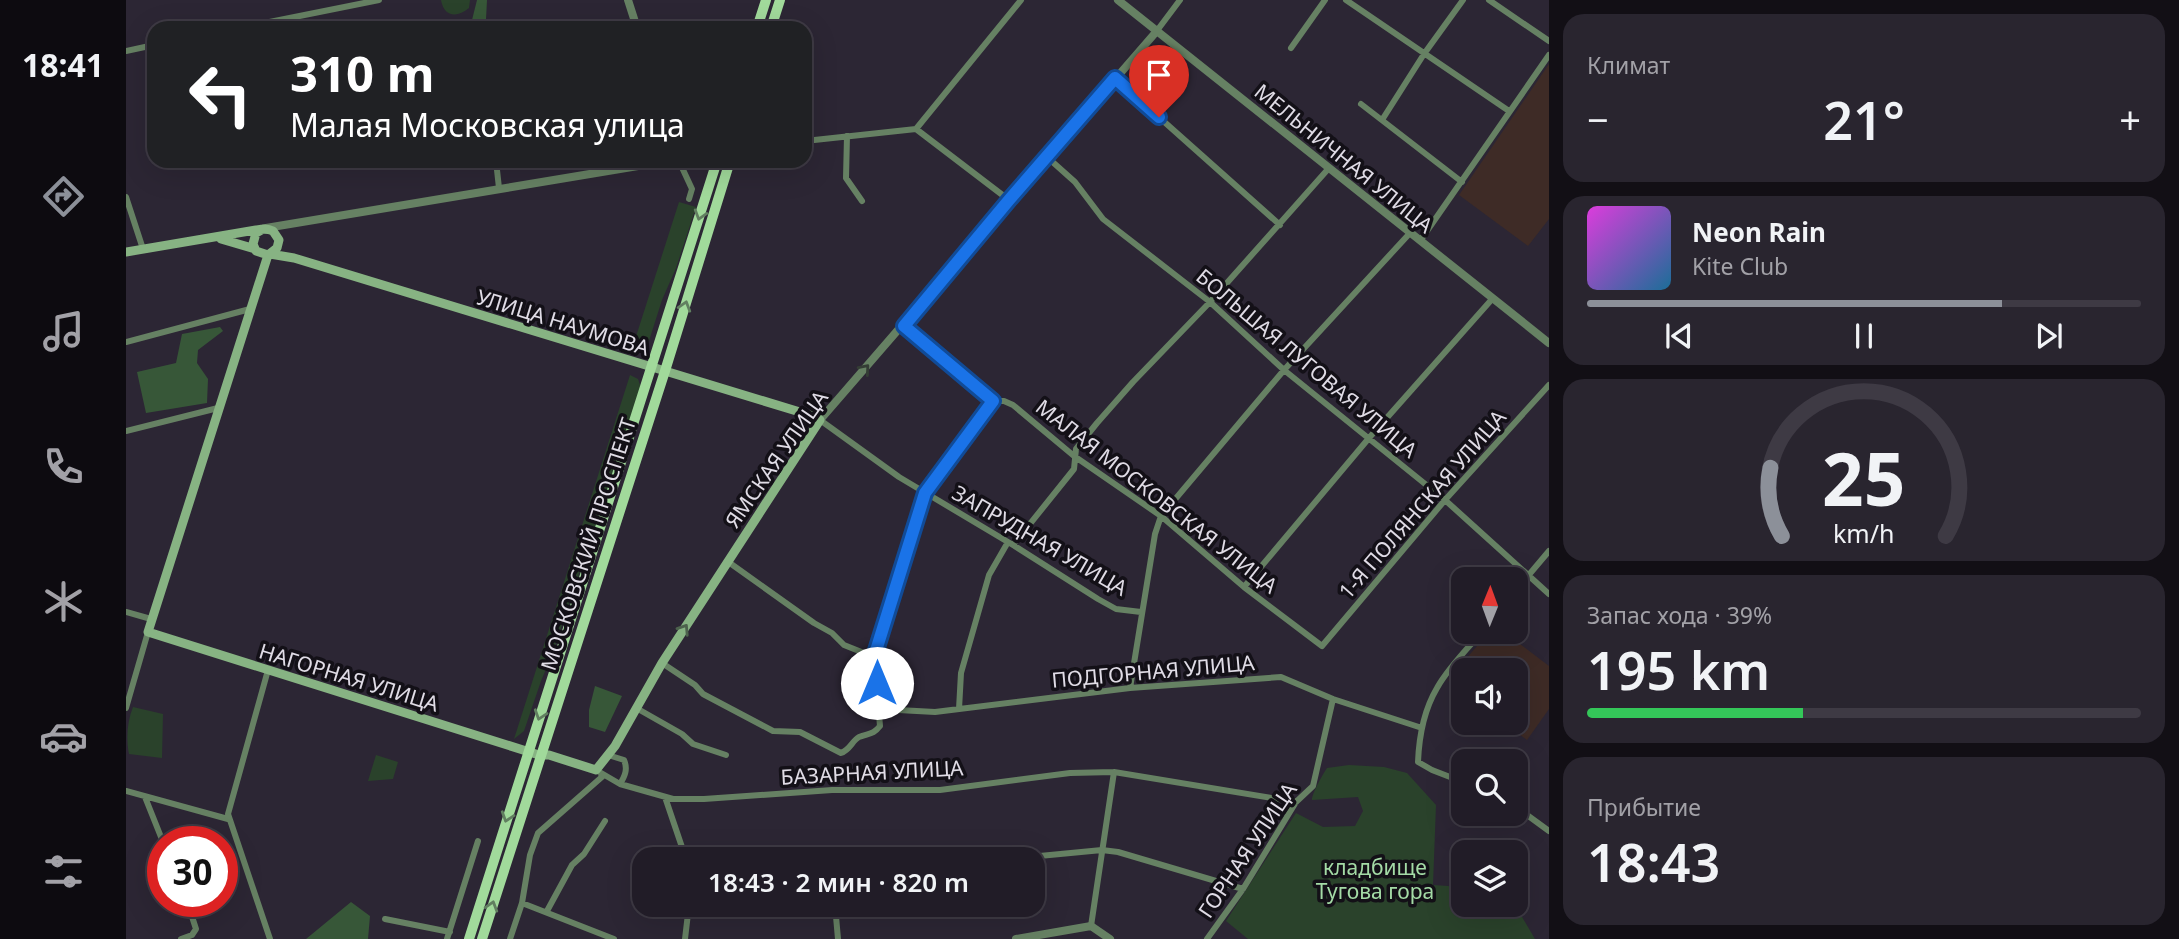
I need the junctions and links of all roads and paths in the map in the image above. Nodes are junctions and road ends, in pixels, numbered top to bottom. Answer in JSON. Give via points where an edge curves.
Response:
{"nodes":[{"id":1,"x":379,"y":0,"type":"edge"},
{"id":2,"x":628,"y":0,"type":"edge"},
{"id":3,"x":766,"y":0,"type":"edge"},
{"id":4,"x":780,"y":0,"type":"edge"},
{"id":5,"x":1021,"y":0,"type":"edge"},
{"id":6,"x":1118,"y":0,"type":"edge"},
{"id":7,"x":1180,"y":0,"type":"edge"},
{"id":8,"x":1325,"y":0,"type":"edge"},
{"id":9,"x":1346,"y":0,"type":"edge"},
{"id":10,"x":1463,"y":0,"type":"edge"},
{"id":11,"x":1489,"y":0,"type":"edge"},
{"id":12,"x":275,"y":21,"type":"edge"},
{"id":13,"x":636,"y":21,"type":"edge"},
{"id":14,"x":759,"y":21,"type":"edge"},
{"id":15,"x":773,"y":21,"type":"edge"},
{"id":16,"x":1156,"y":32,"type":"junction"},
{"id":17,"x":1549,"y":41,"type":"edge"},
{"id":18,"x":147,"y":47,"type":"edge"},
{"id":19,"x":1292,"y":48,"type":"dead end"},
{"id":20,"x":126,"y":51,"type":"edge"},
{"id":21,"x":1424,"y":54,"type":"junction"},
{"id":22,"x":1549,"y":55,"type":"edge"},
{"id":23,"x":1115,"y":78,"type":"junction"},
{"id":24,"x":1361,"y":104,"type":"dead end"},
{"id":25,"x":1509,"y":111,"type":"junction"},
{"id":26,"x":1382,"y":120,"type":"junction"},
{"id":27,"x":916,"y":129,"type":"junction"},
{"id":28,"x":847,"y":136,"type":"junction"},
{"id":29,"x":812,"y":140,"type":"edge"},
{"id":30,"x":1047,"y":157,"type":"junction"},
{"id":31,"x":497,"y":168,"type":"edge"},
{"id":32,"x":624,"y":168,"type":"edge"},
{"id":33,"x":683,"y":168,"type":"edge"},
{"id":34,"x":714,"y":168,"type":"edge"},
{"id":35,"x":728,"y":168,"type":"edge"},
{"id":36,"x":1329,"y":168,"type":"junction"},
{"id":37,"x":1462,"y":182,"type":"junction"},
{"id":38,"x":499,"y":188,"type":"junction"},
{"id":39,"x":126,"y":197,"type":"edge"},
{"id":40,"x":689,"y":199,"type":"dead end"},
{"id":41,"x":1009,"y":200,"type":"junction"},
{"id":42,"x":862,"y":201,"type":"dead end"},
{"id":43,"x":296,"y":223,"type":"junction"},
{"id":44,"x":1280,"y":225,"type":"junction"},
{"id":45,"x":263,"y":229,"type":"junction"},
{"id":46,"x":1410,"y":233,"type":"junction"},
{"id":47,"x":209,"y":238,"type":"junction"},
{"id":48,"x":279,"y":241,"type":"junction"},
{"id":49,"x":1420,"y":241,"type":"junction"},
{"id":50,"x":143,"y":249,"type":"junction"},
{"id":51,"x":256,"y":250,"type":"junction"},
{"id":52,"x":126,"y":252,"type":"edge"},
{"id":53,"x":269,"y":254,"type":"junction"},
{"id":54,"x":294,"y":258,"type":"junction"},
{"id":55,"x":259,"y":280,"type":"junction"},
{"id":56,"x":1493,"y":298,"type":"junction"},
{"id":57,"x":1210,"y":302,"type":"junction"},
{"id":58,"x":250,"y":309,"type":"junction"},
{"id":59,"x":904,"y":326,"type":"junction"},
{"id":60,"x":126,"y":342,"type":"edge"},
{"id":61,"x":1549,"y":343,"type":"edge"},
{"id":62,"x":652,"y":367,"type":"junction"},
{"id":63,"x":1284,"y":370,"type":"junction"},
{"id":64,"x":665,"y":371,"type":"junction"},
{"id":65,"x":1549,"y":385,"type":"edge"},
{"id":66,"x":993,"y":401,"type":"junction"},
{"id":67,"x":218,"y":408,"type":"junction"},
{"id":68,"x":820,"y":420,"type":"junction"},
{"id":69,"x":126,"y":431,"type":"edge"},
{"id":70,"x":1369,"y":438,"type":"junction"},
{"id":71,"x":1074,"y":456,"type":"junction"},
{"id":72,"x":925,"y":493,"type":"junction"},
{"id":73,"x":1445,"y":500,"type":"junction"},
{"id":74,"x":1161,"y":516,"type":"junction"},
{"id":75,"x":1011,"y":543,"type":"junction"},
{"id":76,"x":1549,"y":551,"type":"edge"},
{"id":77,"x":727,"y":561,"type":"junction"},
{"id":78,"x":1529,"y":574,"type":"junction"},
{"id":79,"x":1244,"y":586,"type":"junction"},
{"id":80,"x":1549,"y":594,"type":"edge"},
{"id":81,"x":126,"y":612,"type":"edge"},
{"id":82,"x":1141,"y":612,"type":"junction"},
{"id":83,"x":151,"y":619,"type":"junction"},
{"id":84,"x":148,"y":632,"type":"junction"},
{"id":85,"x":1472,"y":644,"type":"edge"},
{"id":86,"x":1322,"y":646,"type":"joint"},
{"id":87,"x":874,"y":657,"type":"junction"},
{"id":88,"x":662,"y":663,"type":"junction"},
{"id":89,"x":268,"y":670,"type":"junction"},
{"id":90,"x":1130,"y":688,"type":"junction"},
{"id":91,"x":1333,"y":699,"type":"junction"},
{"id":92,"x":126,"y":708,"type":"edge"},
{"id":93,"x":638,"y":709,"type":"junction"},
{"id":94,"x":880,"y":709,"type":"junction"},
{"id":95,"x":959,"y":709,"type":"junction"},
{"id":96,"x":1422,"y":728,"type":"junction"},
{"id":97,"x":528,"y":752,"type":"junction"},
{"id":98,"x":539,"y":755,"type":"junction"},
{"id":99,"x":608,"y":755,"type":"junction"},
{"id":100,"x":726,"y":755,"type":"dead end"},
{"id":101,"x":596,"y":770,"type":"junction"},
{"id":102,"x":1114,"y":772,"type":"junction"},
{"id":103,"x":1451,"y":777,"type":"edge"},
{"id":104,"x":620,"y":784,"type":"junction"},
{"id":105,"x":126,"y":791,"type":"edge"},
{"id":106,"x":145,"y":797,"type":"junction"},
{"id":107,"x":665,"y":797,"type":"junction"},
{"id":108,"x":1296,"y":802,"type":"junction"},
{"id":109,"x":1528,"y":816,"type":"edge"},
{"id":110,"x":228,"y":819,"type":"junction"},
{"id":111,"x":606,"y":821,"type":"dead end"},
{"id":112,"x":157,"y":826,"type":"edge"},
{"id":113,"x":1549,"y":831,"type":"edge"},
{"id":114,"x":478,"y":841,"type":"dead end"},
{"id":115,"x":682,"y":847,"type":"edge"},
{"id":116,"x":1102,"y":850,"type":"junction"},
{"id":117,"x":1045,"y":855,"type":"edge"},
{"id":118,"x":1242,"y":889,"type":"junction"},
{"id":119,"x":522,"y":903,"type":"junction"},
{"id":120,"x":547,"y":911,"type":"junction"},
{"id":121,"x":192,"y":917,"type":"edge"},
{"id":122,"x":688,"y":917,"type":"edge"},
{"id":123,"x":836,"y":917,"type":"edge"},
{"id":124,"x":385,"y":919,"type":"dead end"},
{"id":125,"x":1091,"y":926,"type":"junction"},
{"id":126,"x":448,"y":935,"type":"edge"},
{"id":127,"x":181,"y":939,"type":"edge"},
{"id":128,"x":270,"y":939,"type":"edge"},
{"id":129,"x":469,"y":939,"type":"edge"},
{"id":130,"x":482,"y":939,"type":"edge"},
{"id":131,"x":510,"y":939,"type":"edge"},
{"id":132,"x":614,"y":939,"type":"edge"},
{"id":133,"x":685,"y":939,"type":"edge"},
{"id":134,"x":838,"y":939,"type":"edge"},
{"id":135,"x":1016,"y":939,"type":"edge"},
{"id":136,"x":1110,"y":939,"type":"edge"},
{"id":137,"x":1207,"y":939,"type":"edge"}],
"edges":[{"from":1,"to":12,"type":"street"},
{"from":2,"to":13,"type":"street"},
{"from":3,"to":14,"type":"main road"},
{"from":4,"to":15,"type":"main road"},
{"from":5,"to":27,"type":"street"},
{"from":6,"to":16,"type":"street","name":"МЕЛЬНИЧНАЯ УЛИЦА"},
{"from":7,"to":16,"type":"street","name":"ЯМСКАЯ УЛИЦА"},
{"from":8,"to":19,"type":"street"},
{"from":9,"to":21,"type":"street"},
{"from":10,"to":21,"type":"street"},
{"from":11,"to":17,"type":"street"},
{"from":16,"to":23,"type":"street","name":"ЯМСКАЯ УЛИЦА"},
{"from":16,"to":36,"type":"street","name":"МЕЛЬНИЧНАЯ УЛИЦА"},
{"from":18,"to":20,"type":"street"},
{"from":21,"to":25,"type":"street"},
{"from":21,"to":26,"type":"street"},
{"from":22,"to":25,"type":"street"},
{"from":23,"to":30,"type":"street","name":"ЯМСКАЯ УЛИЦА"},
{"from":23,"to":44,"type":"street"},
{"from":24,"to":26,"type":"street"},
{"from":25,"to":37,"type":"street"},
{"from":26,"to":37,"type":"street"},
{"from":27,"to":28,"type":"street"},
{"from":27,"to":41,"type":"street"},
{"from":28,"to":29,"type":"street"},
{"from":28,"to":42,"type":"street","via":[[846,178]]},
{"from":30,"to":41,"type":"street","name":"ЯМСКАЯ УЛИЦА"},
{"from":30,"to":57,"type":"street","name":"БОЛЬШАЯ ЛУГОВАЯ УЛИЦА","via":[[1076,182],[1103,219]]},
{"from":31,"to":38,"type":"street"},
{"from":32,"to":38,"type":"street"},
{"from":33,"to":40,"type":"street","via":[[692,189]]},
{"from":34,"to":62,"type":"main road","name":"МОСКОВСКИЙ ПРОСПЕКТ","one_way":true},
{"from":64,"to":35,"type":"main road","name":"МОСКОВСКИЙ ПРОСПЕКТ","one_way":true},
{"from":36,"to":44,"type":"street"},
{"from":36,"to":46,"type":"street","name":"МЕЛЬНИЧНАЯ УЛИЦА"},
{"from":37,"to":49,"type":"street"},
{"from":38,"to":43,"type":"street"},
{"from":39,"to":50,"type":"street"},
{"from":41,"to":59,"type":"street","name":"ЯМСКАЯ УЛИЦА"},
{"from":43,"to":45,"type":"street"},
{"from":43,"to":48,"type":"street","via":[[285,229]]},
{"from":44,"to":57,"type":"street"},
{"from":45,"to":47,"type":"main road"},
{"from":45,"to":48,"type":"main road","via":[[273,231]]},
{"from":45,"to":51,"type":"main road","via":[[253,239]]},
{"from":46,"to":49,"type":"street","name":"МЕЛЬНИЧНАЯ УЛИЦА"},
{"from":46,"to":63,"type":"street"},
{"from":47,"to":50,"type":"main road"},
{"from":47,"to":51,"type":"main road"},
{"from":48,"to":53,"type":"main road"},
{"from":48,"to":54,"type":"main road","name":"УЛИЦА НАУМОВА"},
{"from":49,"to":56,"type":"street","name":"МЕЛЬНИЧНАЯ УЛИЦА"},
{"from":50,"to":52,"type":"main road"},
{"from":51,"to":53,"type":"main road"},
{"from":51,"to":55,"type":"main road"},
{"from":53,"to":54,"type":"main road","name":"УЛИЦА НАУМОВА"},
{"from":53,"to":55,"type":"main road"},
{"from":54,"to":62,"type":"main road","name":"УЛИЦА НАУМОВА"},
{"from":55,"to":58,"type":"main road"},
{"from":56,"to":61,"type":"street","name":"МЕЛЬНИЧНАЯ УЛИЦА"},
{"from":56,"to":70,"type":"street"},
{"from":57,"to":63,"type":"street","name":"БОЛЬШАЯ ЛУГОВАЯ УЛИЦА"},
{"from":57,"to":71,"type":"street","via":[[1133,382]]},
{"from":58,"to":60,"type":"street"},
{"from":58,"to":67,"type":"main road"},
{"from":59,"to":66,"type":"street","name":"МАЛАЯ МОСКОВСКАЯ УЛИЦА"},
{"from":68,"to":59,"type":"street","name":"ЯМСКАЯ УЛИЦА","one_way":true},
{"from":62,"to":64,"type":"main road","name":"УЛИЦА НАУМОВА"},
{"from":62,"to":97,"type":"main road","name":"МОСКОВСКИЙ ПРОСПЕКТ","one_way":true},
{"from":63,"to":70,"type":"street","name":"БОЛЬШАЯ ЛУГОВАЯ УЛИЦА"},
{"from":63,"to":74,"type":"street"},
{"from":64,"to":68,"type":"main road","name":"УЛИЦА НАУМОВА"},
{"from":64,"to":98,"type":"main road","name":"МОСКОВСКИЙ ПРОСПЕКТ"},
{"from":65,"to":73,"type":"street","name":"1-Я ПОЛЯНСКАЯ УЛИЦА"},
{"from":66,"to":71,"type":"street","name":"МАЛАЯ МОСКОВСКАЯ УЛИЦА","via":[[1013,405]]},
{"from":66,"to":72,"type":"street"},
{"from":67,"to":69,"type":"street"},
{"from":67,"to":83,"type":"main road"},
{"from":68,"to":72,"type":"street","name":"ЗАПРУДНАЯ УЛИЦА"},
{"from":68,"to":77,"type":"main road","name":"ЯМСКАЯ УЛИЦА"},
{"from":70,"to":73,"type":"street","name":"БОЛЬШАЯ ЛУГОВАЯ УЛИЦА"},
{"from":70,"to":79,"type":"street"},
{"from":71,"to":74,"type":"street","name":"МАЛАЯ МОСКОВСКАЯ УЛИЦА"},
{"from":71,"to":75,"type":"street","via":[[1074,469]]},
{"from":72,"to":75,"type":"street","name":"ЗАПРУДНАЯ УЛИЦА"},
{"from":72,"to":87,"type":"street"},
{"from":73,"to":78,"type":"street","name":"БОЛЬШАЯ ЛУГОВАЯ УЛИЦА"},
{"from":73,"to":86,"type":"street","name":"1-Я ПОЛЯНСКАЯ УЛИЦА"},
{"from":74,"to":79,"type":"street","name":"МАЛАЯ МОСКОВСКАЯ УЛИЦА"},
{"from":74,"to":82,"type":"street"},
{"from":75,"to":82,"type":"street","name":"ЗАПРУДНАЯ УЛИЦА","via":[[1116,609]]},
{"from":75,"to":95,"type":"street","via":[[989,575],[961,673]]},
{"from":76,"to":78,"type":"street"},
{"from":77,"to":87,"type":"street","via":[[844,645]]},
{"from":88,"to":77,"type":"main road","name":"ЯМСКАЯ УЛИЦА","one_way":true},
{"from":78,"to":80,"type":"street","name":"БОЛЬШАЯ ЛУГОВАЯ УЛИЦА"},
{"from":79,"to":86,"type":"street","name":"МАЛАЯ МОСКОВСКАЯ УЛИЦА"},
{"from":81,"to":83,"type":"street"},
{"from":82,"to":90,"type":"street"},
{"from":83,"to":84,"type":"main road"},
{"from":84,"to":89,"type":"main road","name":"НАГОРНАЯ УЛИЦА"},
{"from":84,"to":92,"type":"street"},
{"from":85,"to":96,"type":"street","via":[[1437,687]]},
{"from":87,"to":94,"type":"street"},
{"from":88,"to":93,"type":"main road","name":"ЯМСКАЯ УЛИЦА"},
{"from":88,"to":94,"type":"street","via":[[703,694],[773,731],[800,732],[841,753],[857,738],[874,734],[880,726]]},
{"from":89,"to":97,"type":"main road","name":"НАГОРНАЯ УЛИЦА"},
{"from":89,"to":110,"type":"street"},
{"from":90,"to":91,"type":"street","name":"ПОДГОРНАЯ УЛИЦА","via":[[1281,677]]},
{"from":90,"to":95,"type":"street","name":"ПОДГОРНАЯ УЛИЦА"},
{"from":91,"to":96,"type":"street","name":"ПОДГОРНАЯ УЛИЦА"},
{"from":91,"to":108,"type":"street","name":"ГОРНАЯ УЛИЦА","via":[[1312,786]]},
{"from":93,"to":99,"type":"main road","name":"ЯМСКАЯ УЛИЦА"},
{"from":93,"to":100,"type":"street","via":[[693,744]]},
{"from":94,"to":95,"type":"street","name":"ПОДГОРНАЯ УЛИЦА"},
{"from":96,"to":103,"type":"street","via":[[1418,762]]},
{"from":97,"to":98,"type":"main road","name":"НАГОРНАЯ УЛИЦА"},
{"from":97,"to":129,"type":"main road","name":"МОСКОВСКИЙ ПРОСПЕКТ","one_way":true},
{"from":98,"to":101,"type":"main road","name":"БАЗАРНАЯ УЛИЦА"},
{"from":130,"to":98,"type":"main road","name":"МОСКОВСКИЙ ПРОСПЕКТ","one_way":true},
{"from":99,"to":101,"type":"main road","name":"ЯМСКАЯ УЛИЦА"},
{"from":99,"to":104,"type":"street","via":[[626,764]]},
{"from":101,"to":104,"type":"street","name":"БАЗАРНАЯ УЛИЦА"},
{"from":101,"to":119,"type":"street","via":[[603,776],[538,833]]},
{"from":102,"to":107,"type":"street","name":"БАЗАРНАЯ УЛИЦА","via":[[1070,773],[940,790]]},
{"from":102,"to":108,"type":"street","name":"БАЗАРНАЯ УЛИЦА"},
{"from":102,"to":116,"type":"street"},
{"from":104,"to":107,"type":"street","name":"БАЗАРНАЯ УЛИЦА"},
{"from":105,"to":106,"type":"street"},
{"from":106,"to":110,"type":"street"},
{"from":106,"to":112,"type":"street"},
{"from":107,"to":115,"type":"street"},
{"from":108,"to":118,"type":"street","name":"ГОРНАЯ УЛИЦА"},
{"from":109,"to":113,"type":"street"},
{"from":110,"to":128,"type":"street"},
{"from":111,"to":120,"type":"street","via":[[572,865]]},
{"from":114,"to":126,"type":"street"},
{"from":116,"to":117,"type":"street"},
{"from":116,"to":118,"type":"street","via":[[1137,856]]},
{"from":116,"to":125,"type":"street"},
{"from":118,"to":137,"type":"street","name":"ГОРНАЯ УЛИЦА"},
{"from":119,"to":120,"type":"street"},
{"from":119,"to":131,"type":"street"},
{"from":120,"to":132,"type":"street"},
{"from":121,"to":127,"type":"street","via":[[196,929]]},
{"from":122,"to":133,"type":"street"},
{"from":123,"to":134,"type":"street"},
{"from":124,"to":126,"type":"street"},
{"from":125,"to":135,"type":"street"},
{"from":125,"to":136,"type":"street"}]}
